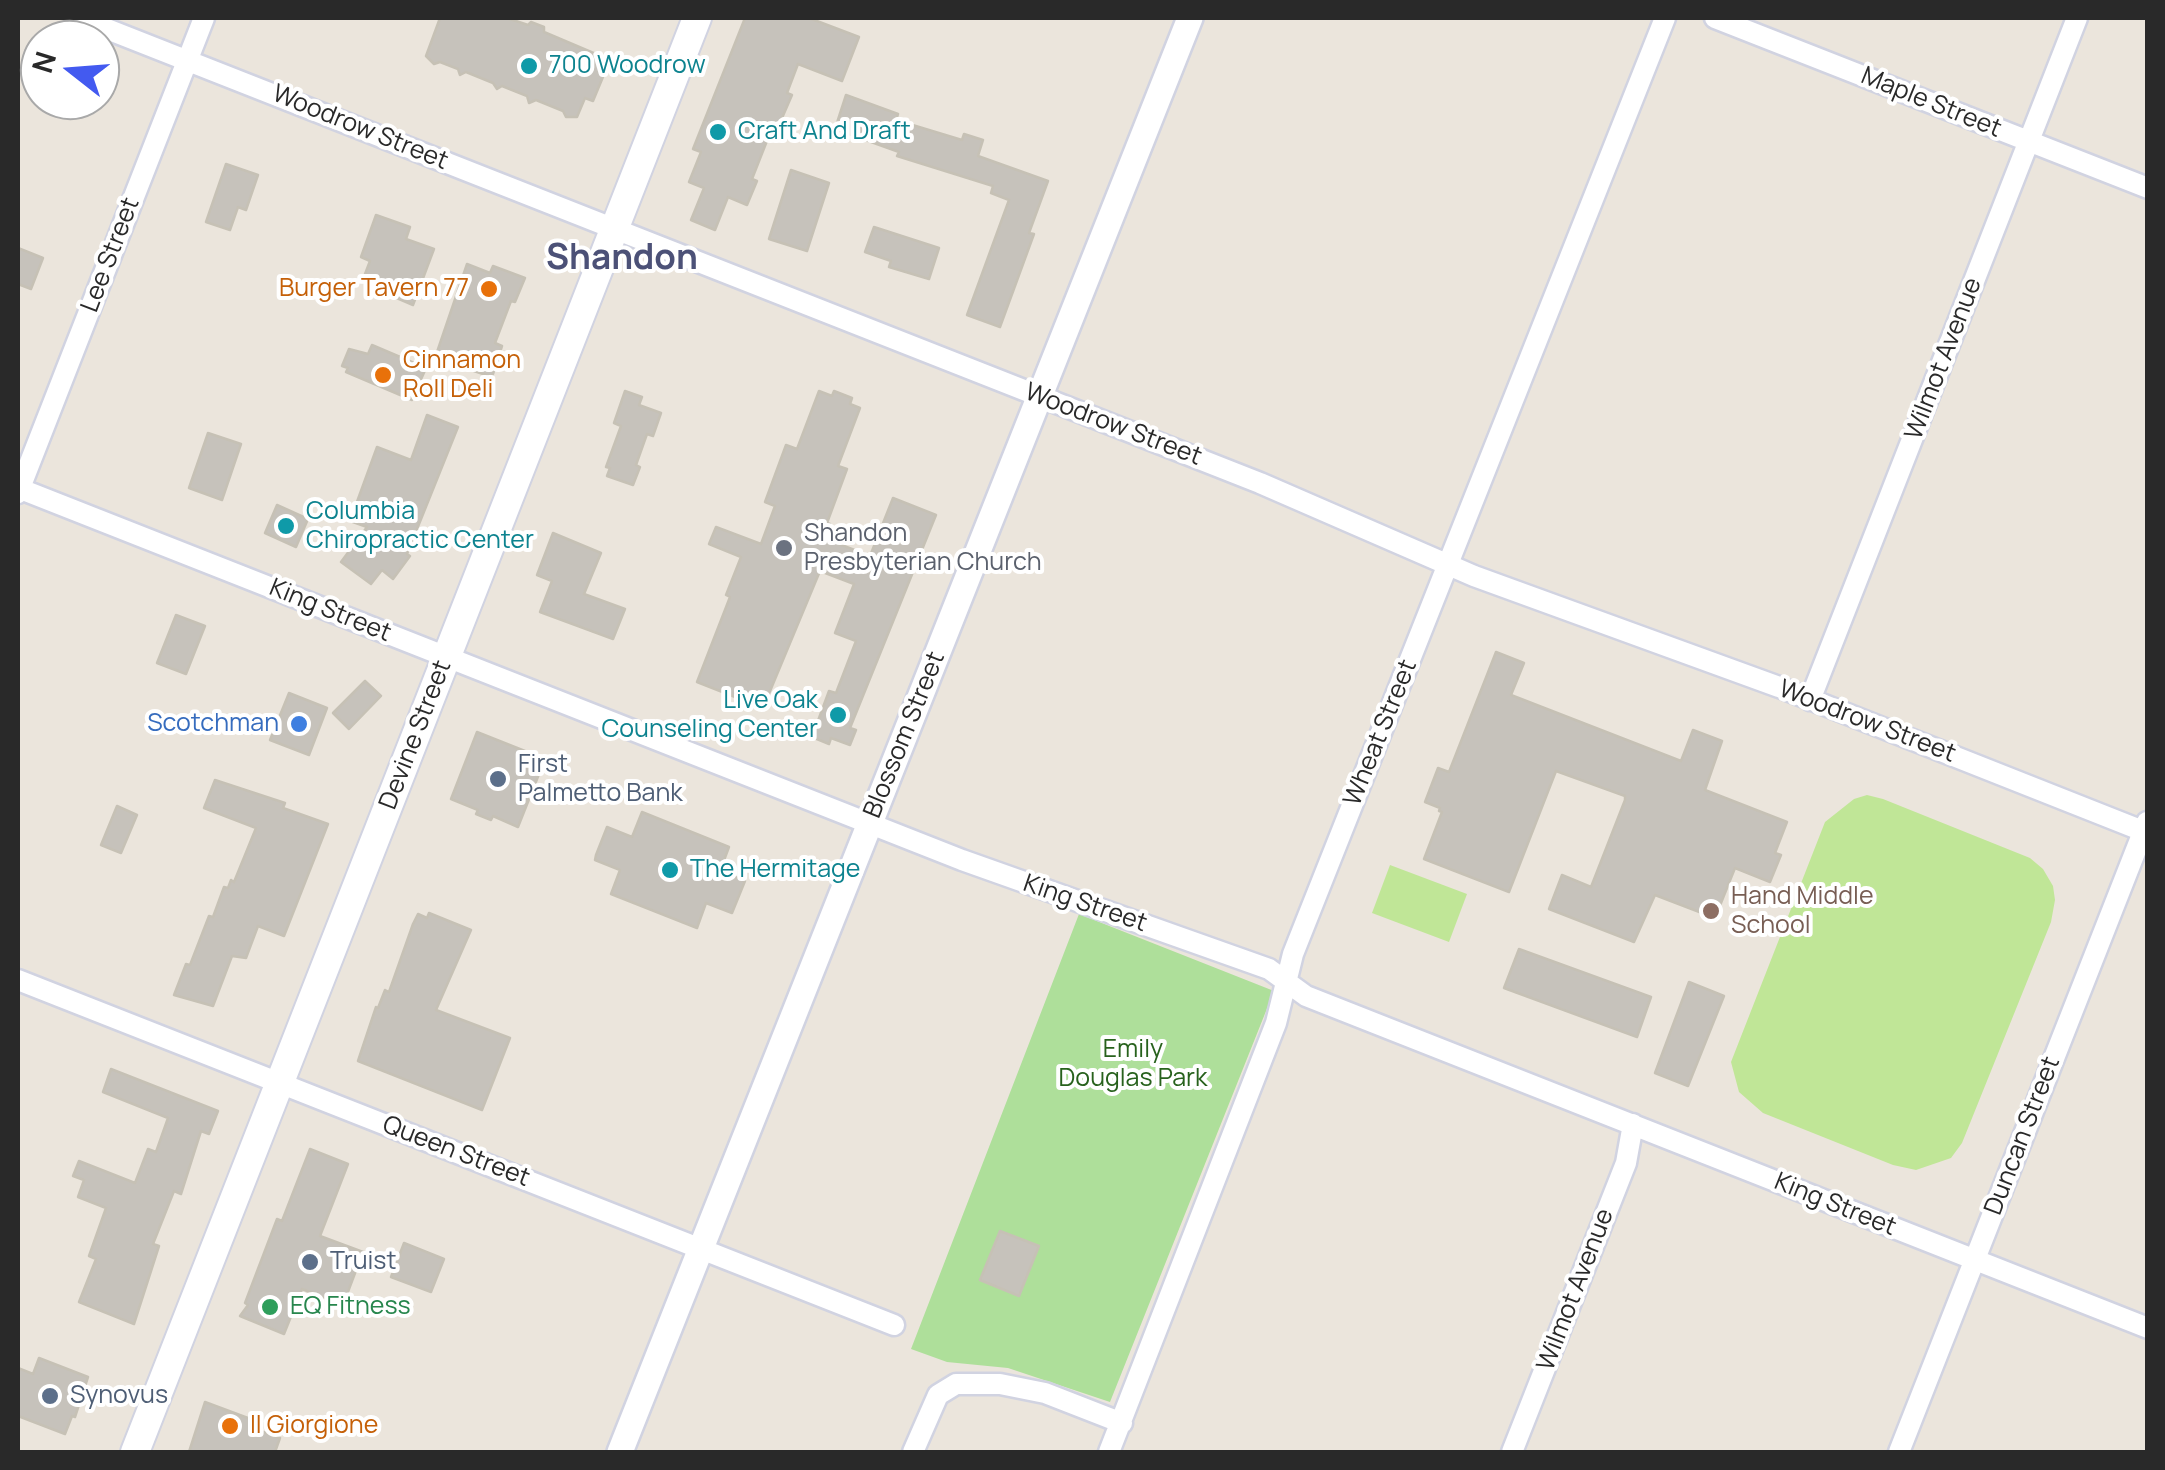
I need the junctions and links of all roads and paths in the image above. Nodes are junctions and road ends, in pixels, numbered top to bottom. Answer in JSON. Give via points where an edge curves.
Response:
{"nodes":[{"id":1,"x":79,"y":18,"type":"edge"},
{"id":2,"x":204,"y":18,"type":"edge"},
{"id":3,"x":697,"y":18,"type":"edge"},
{"id":4,"x":1190,"y":18,"type":"edge"},
{"id":5,"x":1665,"y":18,"type":"edge"},
{"id":6,"x":1716,"y":18,"type":"edge"},
{"id":7,"x":2077,"y":18,"type":"edge"},
{"id":8,"x":188,"y":60,"type":"junction"},
{"id":9,"x":2029,"y":142,"type":"junction"},
{"id":10,"x":2148,"y":188,"type":"edge"},
{"id":11,"x":614,"y":228,"type":"junction"},
{"id":12,"x":1040,"y":396,"type":"junction"},
{"id":13,"x":18,"y":490,"type":"edge"},
{"id":14,"x":1448,"y":565,"type":"junction"},
{"id":15,"x":446,"y":657,"type":"junction"},
{"id":16,"x":1810,"y":700,"type":"junction"},
{"id":17,"x":870,"y":824,"type":"junction"},
{"id":18,"x":2146,"y":828,"type":"edge"},
{"id":19,"x":18,"y":980,"type":"edge"},
{"id":20,"x":1288,"y":983,"type":"junction"},
{"id":21,"x":280,"y":1083,"type":"junction"},
{"id":22,"x":1633,"y":1124,"type":"junction"},
{"id":23,"x":701,"y":1249,"type":"junction"},
{"id":24,"x":1974,"y":1260,"type":"junction"},
{"id":25,"x":894,"y":1324,"type":"dead end"},
{"id":26,"x":2148,"y":1328,"type":"edge"},
{"id":27,"x":1122,"y":1423,"type":"junction"},
{"id":28,"x":135,"y":1452,"type":"edge"},
{"id":29,"x":620,"y":1452,"type":"edge"},
{"id":30,"x":914,"y":1452,"type":"edge"},
{"id":31,"x":1109,"y":1452,"type":"edge"},
{"id":32,"x":1512,"y":1452,"type":"edge"},
{"id":33,"x":1899,"y":1452,"type":"edge"}],
"edges":[{"from":1,"to":8,"type":"street","name":"Woodrow Street"},
{"from":2,"to":8,"type":"street","name":"Lee Street"},
{"from":3,"to":11,"type":"main road","name":"Devine Street"},
{"from":4,"to":12,"type":"street","name":"Blossom Street"},
{"from":5,"to":14,"type":"street","name":"Wheat Street"},
{"from":6,"to":9,"type":"street","name":"Maple Street"},
{"from":7,"to":9,"type":"street","name":"Wilmot Avenue"},
{"from":8,"to":11,"type":"street","name":"Woodrow Street"},
{"from":8,"to":13,"type":"street","name":"Lee Street"},
{"from":9,"to":10,"type":"street","name":"Maple Street"},
{"from":9,"to":16,"type":"street","name":"Wilmot Avenue"},
{"from":11,"to":12,"type":"street","name":"Woodrow Street"},
{"from":11,"to":15,"type":"main road","name":"Devine Street"},
{"from":12,"to":14,"type":"street","name":"Woodrow Street"},
{"from":12,"to":17,"type":"street","name":"Blossom Street"},
{"from":13,"to":15,"type":"street","name":"King Street"},
{"from":14,"to":16,"type":"street","name":"Woodrow Street"},
{"from":14,"to":20,"type":"street","name":"Wheat Street","via":[[1293,954]]},
{"from":15,"to":17,"type":"street","name":"King Street"},
{"from":15,"to":21,"type":"main road","name":"Devine Street"},
{"from":16,"to":18,"type":"street","name":"Woodrow Street"},
{"from":17,"to":20,"type":"street","name":"King Street","via":[[1269,969]]},
{"from":17,"to":23,"type":"street","name":"Blossom Street"},
{"from":18,"to":24,"type":"street","name":"Duncan Street"},
{"from":19,"to":21,"type":"street","name":"Queen Street"},
{"from":20,"to":22,"type":"street","name":"King Street","via":[[1306,996]]},
{"from":20,"to":27,"type":"street","name":"Wheat Street"},
{"from":21,"to":23,"type":"street","name":"Queen Street"},
{"from":21,"to":28,"type":"main road","name":"Devine Street"},
{"from":22,"to":24,"type":"street","name":"King Street"},
{"from":22,"to":32,"type":"street","name":"Wilmot Avenue","via":[[1626,1163]]},
{"from":23,"to":25,"type":"street","name":"Queen Street"},
{"from":23,"to":29,"type":"street","name":"Blossom Street"},
{"from":24,"to":26,"type":"street","name":"King Street"},
{"from":24,"to":33,"type":"street","name":"Duncan Street"},
{"from":27,"to":30,"type":"street","via":[[1045,1393],[956,1384],[938,1395]]},
{"from":27,"to":31,"type":"street","name":"Wheat Street"}]}
